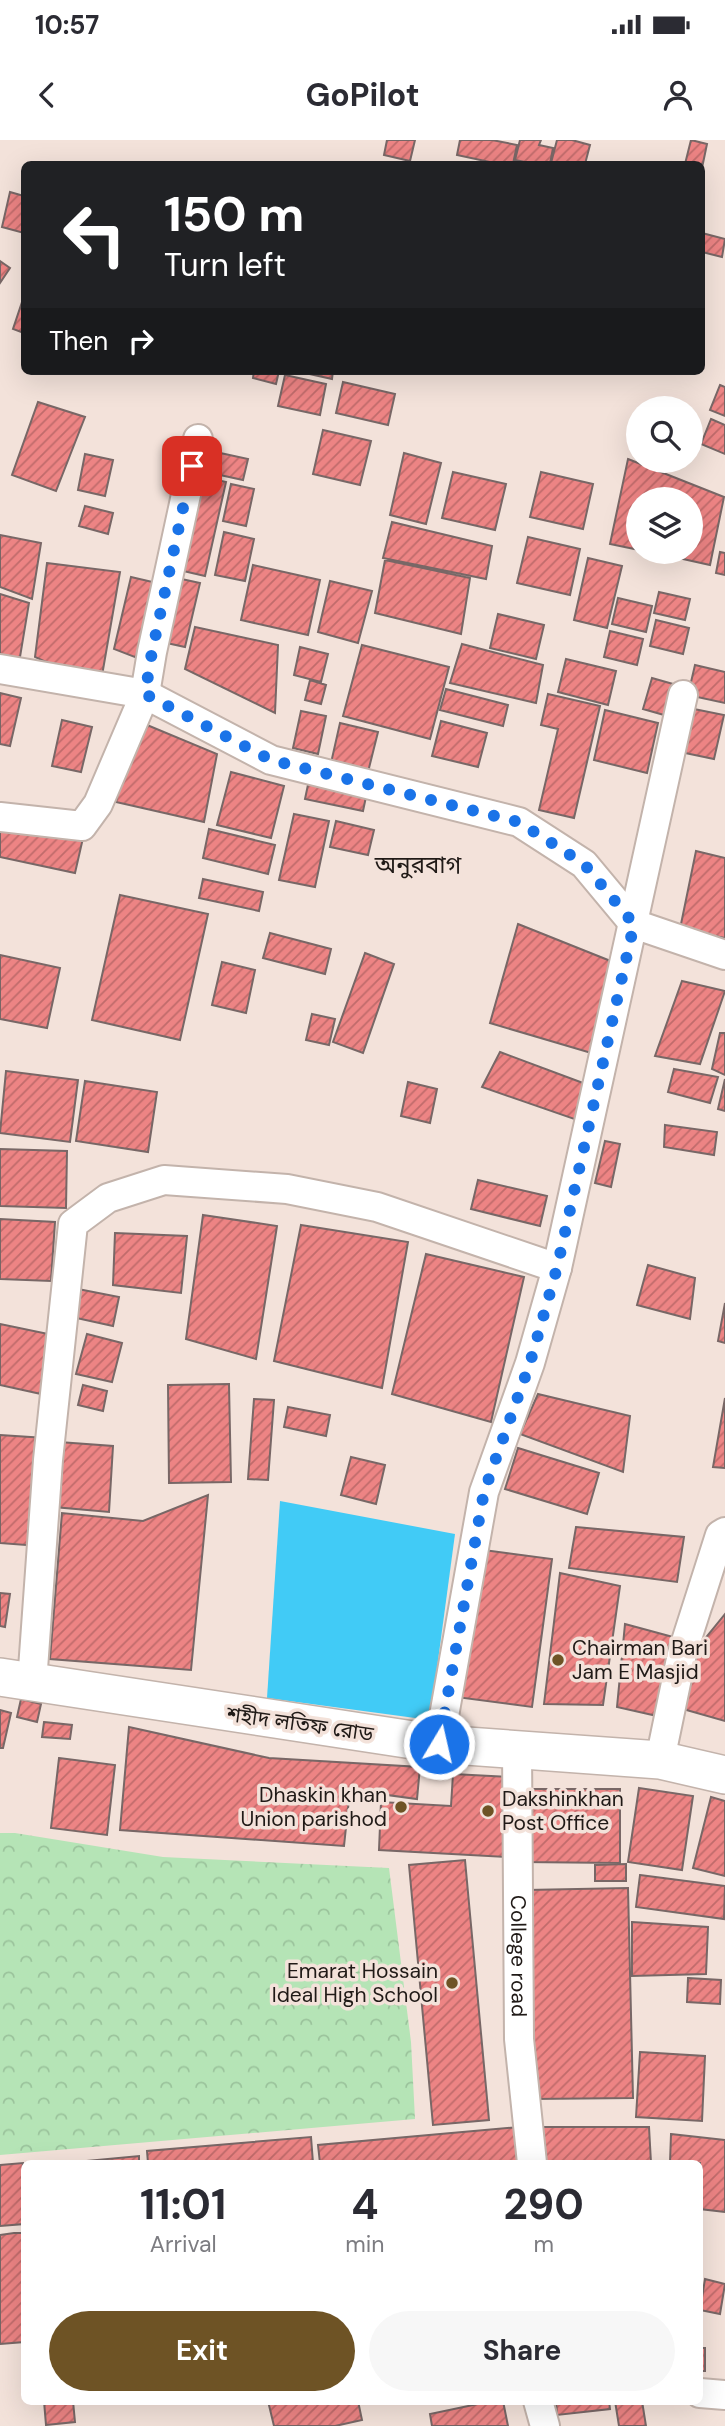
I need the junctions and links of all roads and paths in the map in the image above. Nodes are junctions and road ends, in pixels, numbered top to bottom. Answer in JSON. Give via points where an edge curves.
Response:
{"nodes":[{"id":1,"x":198,"y":439,"type":"dead end"},
{"id":2,"x":0,"y":669,"type":"edge"},
{"id":3,"x":145,"y":694,"type":"junction"},
{"id":4,"x":683,"y":695,"type":"dead end"},
{"id":5,"x":0,"y":817,"type":"edge"},
{"id":6,"x":634,"y":924,"type":"junction"},
{"id":7,"x":725,"y":955,"type":"edge"},
{"id":8,"x":557,"y":1268,"type":"junction"},
{"id":9,"x":725,"y":1532,"type":"edge"},
{"id":10,"x":16,"y":1680,"type":"edge"},
{"id":11,"x":439,"y":1744,"type":"junction"},
{"id":12,"x":517,"y":1748,"type":"junction"},
{"id":13,"x":660,"y":1760,"type":"junction"},
{"id":14,"x":725,"y":1776,"type":"edge"},
{"id":15,"x":532,"y":2160,"type":"edge"},
{"id":16,"x":703,"y":2393,"type":"edge"},
{"id":17,"x":725,"y":2395,"type":"edge"},
{"id":18,"x":539,"y":2405,"type":"edge"},
{"id":19,"x":545,"y":2426,"type":"edge"}],
"edges":[{"from":1,"to":3,"type":"street"},
{"from":2,"to":3,"type":"street"},
{"from":3,"to":5,"type":"street","via":[[98,804],[82,825]]},
{"from":3,"to":6,"type":"street","via":[[271,760],[519,822],[584,864]]},
{"from":4,"to":6,"type":"street"},
{"from":6,"to":7,"type":"street"},
{"from":6,"to":8,"type":"street"},
{"from":8,"to":10,"type":"street","via":[[377,1207],[287,1189],[164,1180],[108,1198],[73,1224],[48,1460]]},
{"from":8,"to":11,"type":"street","via":[[530,1363],[484,1492]]},
{"from":9,"to":13,"type":"street","via":[[720,1535],[682,1654]]},
{"from":10,"to":11,"type":"street","name":"শহীদ লতিফ রোড"},
{"from":11,"to":12,"type":"street","name":"শহীদ লতিফ রোড"},
{"from":12,"to":13,"type":"street","name":"শহীদ লতিফ রোড"},
{"from":12,"to":15,"type":"street","name":"College road","via":[[519,2039]]},
{"from":13,"to":14,"type":"street","name":"শহীদ লতিফ রোড"},
{"from":16,"to":17,"type":"street"},
{"from":18,"to":19,"type":"street"}]}
